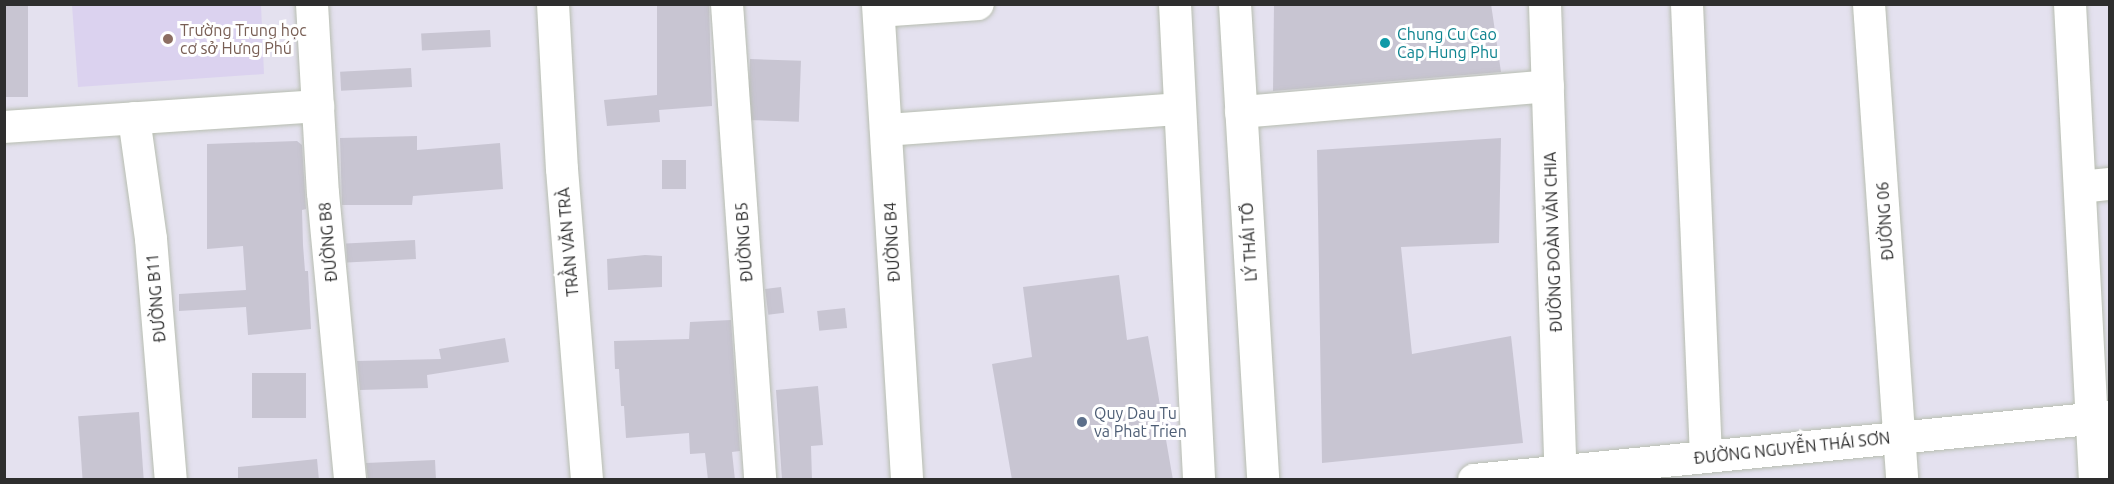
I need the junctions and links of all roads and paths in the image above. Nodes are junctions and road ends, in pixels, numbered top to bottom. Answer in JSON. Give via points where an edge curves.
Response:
{"nodes":[{"id":1,"x":312,"y":4,"type":"edge"},
{"id":2,"x":553,"y":4,"type":"edge"},
{"id":3,"x":728,"y":4,"type":"edge"},
{"id":4,"x":978,"y":4,"type":"edge"},
{"id":5,"x":1175,"y":4,"type":"edge"},
{"id":6,"x":1235,"y":4,"type":"edge"},
{"id":7,"x":1545,"y":4,"type":"edge"},
{"id":8,"x":1687,"y":4,"type":"edge"},
{"id":9,"x":1869,"y":4,"type":"edge"},
{"id":10,"x":2070,"y":4,"type":"edge"},
{"id":11,"x":878,"y":8,"type":"edge"},
{"id":12,"x":1548,"y":86,"type":"junction"},
{"id":13,"x":318,"y":106,"type":"junction"},
{"id":14,"x":1179,"y":109,"type":"junction"},
{"id":15,"x":1241,"y":112,"type":"junction"},
{"id":16,"x":134,"y":118,"type":"junction"},
{"id":17,"x":4,"y":127,"type":"edge"},
{"id":18,"x":886,"y":130,"type":"junction"},
{"id":19,"x":2095,"y":185,"type":"edge"},
{"id":20,"x":2100,"y":418,"type":"edge"},
{"id":21,"x":1901,"y":438,"type":"junction"},
{"id":22,"x":1713,"y":464,"type":"edge"},
{"id":23,"x":1560,"y":475,"type":"edge"},
{"id":24,"x":171,"y":480,"type":"edge"},
{"id":25,"x":350,"y":480,"type":"edge"},
{"id":26,"x":587,"y":480,"type":"edge"},
{"id":27,"x":760,"y":480,"type":"edge"},
{"id":28,"x":907,"y":480,"type":"edge"},
{"id":29,"x":1199,"y":480,"type":"edge"},
{"id":30,"x":1263,"y":480,"type":"edge"},
{"id":31,"x":1474,"y":480,"type":"edge"},
{"id":32,"x":1902,"y":480,"type":"edge"},
{"id":33,"x":2095,"y":480,"type":"edge"}],
"edges":[{"from":1,"to":13,"type":"street","name":"ĐƯỜNG B8"},
{"from":2,"to":26,"type":"street","name":"TRẦN VĂN TRÀ"},
{"from":3,"to":27,"type":"street","name":"ĐƯỜNG B5"},
{"from":4,"to":11,"type":"street"},
{"from":5,"to":14,"type":"street"},
{"from":6,"to":15,"type":"street","name":"LÝ THÁI TỔ"},
{"from":7,"to":12,"type":"street","name":"ĐƯỜNG ĐOÀN VĂN CHIA"},
{"from":8,"to":22,"type":"street"},
{"from":9,"to":21,"type":"street","name":"ĐƯỜNG 06"},
{"from":10,"to":19,"type":"street"},
{"from":11,"to":18,"type":"street","name":"ĐƯỜNG B4"},
{"from":12,"to":15,"type":"street"},
{"from":12,"to":23,"type":"street","name":"ĐƯỜNG ĐOÀN VĂN CHIA"},
{"from":13,"to":16,"type":"street"},
{"from":13,"to":25,"type":"street","name":"ĐƯỜNG B8"},
{"from":14,"to":18,"type":"street"},
{"from":14,"to":29,"type":"street"},
{"from":15,"to":30,"type":"street","name":"LÝ THÁI TỔ"},
{"from":16,"to":17,"type":"street"},
{"from":16,"to":24,"type":"street","name":"ĐƯỜNG B11","via":[[151,239]]},
{"from":18,"to":28,"type":"street","name":"ĐƯỜNG B4"},
{"from":19,"to":20,"type":"street"},
{"from":20,"to":21,"type":"street","name":"ĐƯỜNG NGUYỄN THÁI SƠN"},
{"from":20,"to":33,"type":"street"},
{"from":21,"to":22,"type":"street","name":"ĐƯỜNG NGUYỄN THÁI SƠN"},
{"from":21,"to":32,"type":"street","name":"ĐƯỜNG 06"},
{"from":22,"to":23,"type":"street","name":"ĐƯỜNG NGUYỄN THÁI SƠN"},
{"from":23,"to":31,"type":"street","name":"ĐƯỜNG NGUYỄN THÁI SƠN"}]}
